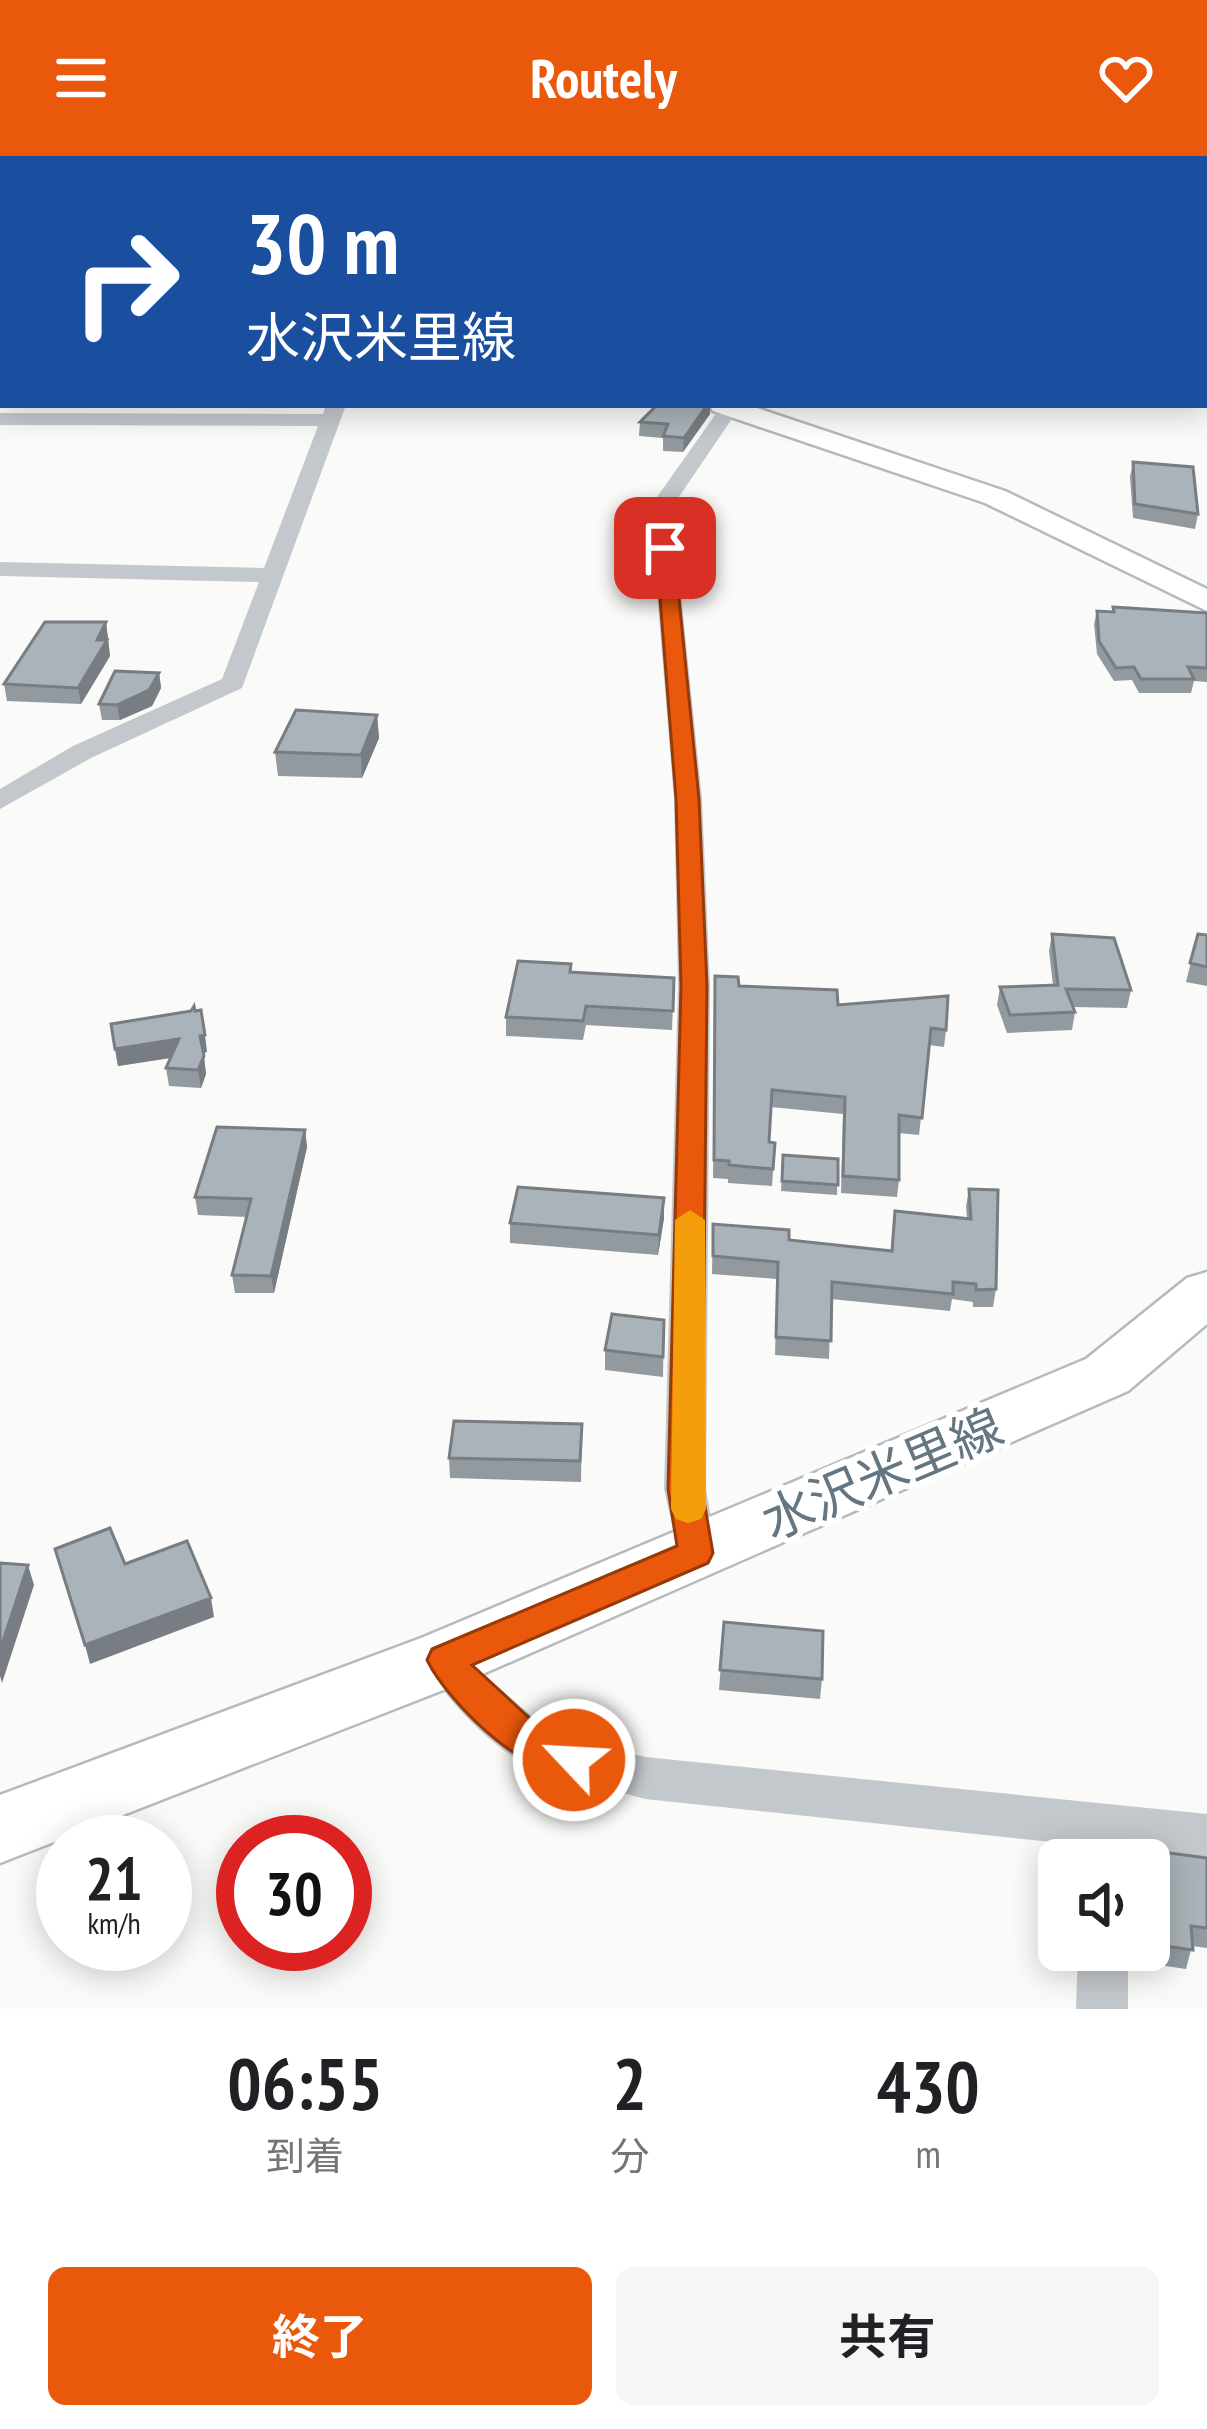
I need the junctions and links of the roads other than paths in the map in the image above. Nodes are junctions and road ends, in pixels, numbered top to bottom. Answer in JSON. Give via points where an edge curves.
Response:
{"nodes":[{"id":1,"x":725,"y":408,"type":"edge"},
{"id":2,"x":732,"y":408,"type":"edge"},
{"id":3,"x":333,"y":413,"type":"edge"},
{"id":4,"x":0,"y":418,"type":"edge"},
{"id":5,"x":0,"y":569,"type":"edge"},
{"id":6,"x":275,"y":575,"type":"junction"},
{"id":7,"x":1207,"y":601,"type":"edge"},
{"id":8,"x":0,"y":801,"type":"edge"},
{"id":9,"x":1207,"y":1292,"type":"edge"},
{"id":10,"x":696,"y":1553,"type":"junction"},
{"id":11,"x":445,"y":1660,"type":"junction"},
{"id":12,"x":0,"y":1829,"type":"edge"},
{"id":13,"x":1207,"y":1836,"type":"edge"},
{"id":14,"x":1089,"y":1839,"type":"edge"},
{"id":15,"x":1145,"y":1839,"type":"edge"},
{"id":16,"x":1102,"y":1971,"type":"edge"},
{"id":17,"x":1102,"y":2009,"type":"edge"}],
"edges":[{"from":1,"to":10,"type":"street","via":[[661,507],[693,939],[685,1489]]},
{"from":2,"to":7,"type":"street","via":[[995,497]]},
{"from":3,"to":4,"type":"street"},
{"from":3,"to":6,"type":"street"},
{"from":5,"to":6,"type":"street"},
{"from":6,"to":8,"type":"street","via":[[233,682],[82,752]]},
{"from":9,"to":10,"type":"main road","name":"水沢米里線","via":[[1107,1376]]},
{"from":10,"to":11,"type":"main road","name":"水沢米里線"},
{"from":11,"to":12,"type":"main road","name":"水沢米里線"},
{"from":11,"to":14,"type":"street","via":[[538,1750],[645,1778]]},
{"from":13,"to":15,"type":"street"},
{"from":16,"to":17,"type":"street"}]}
